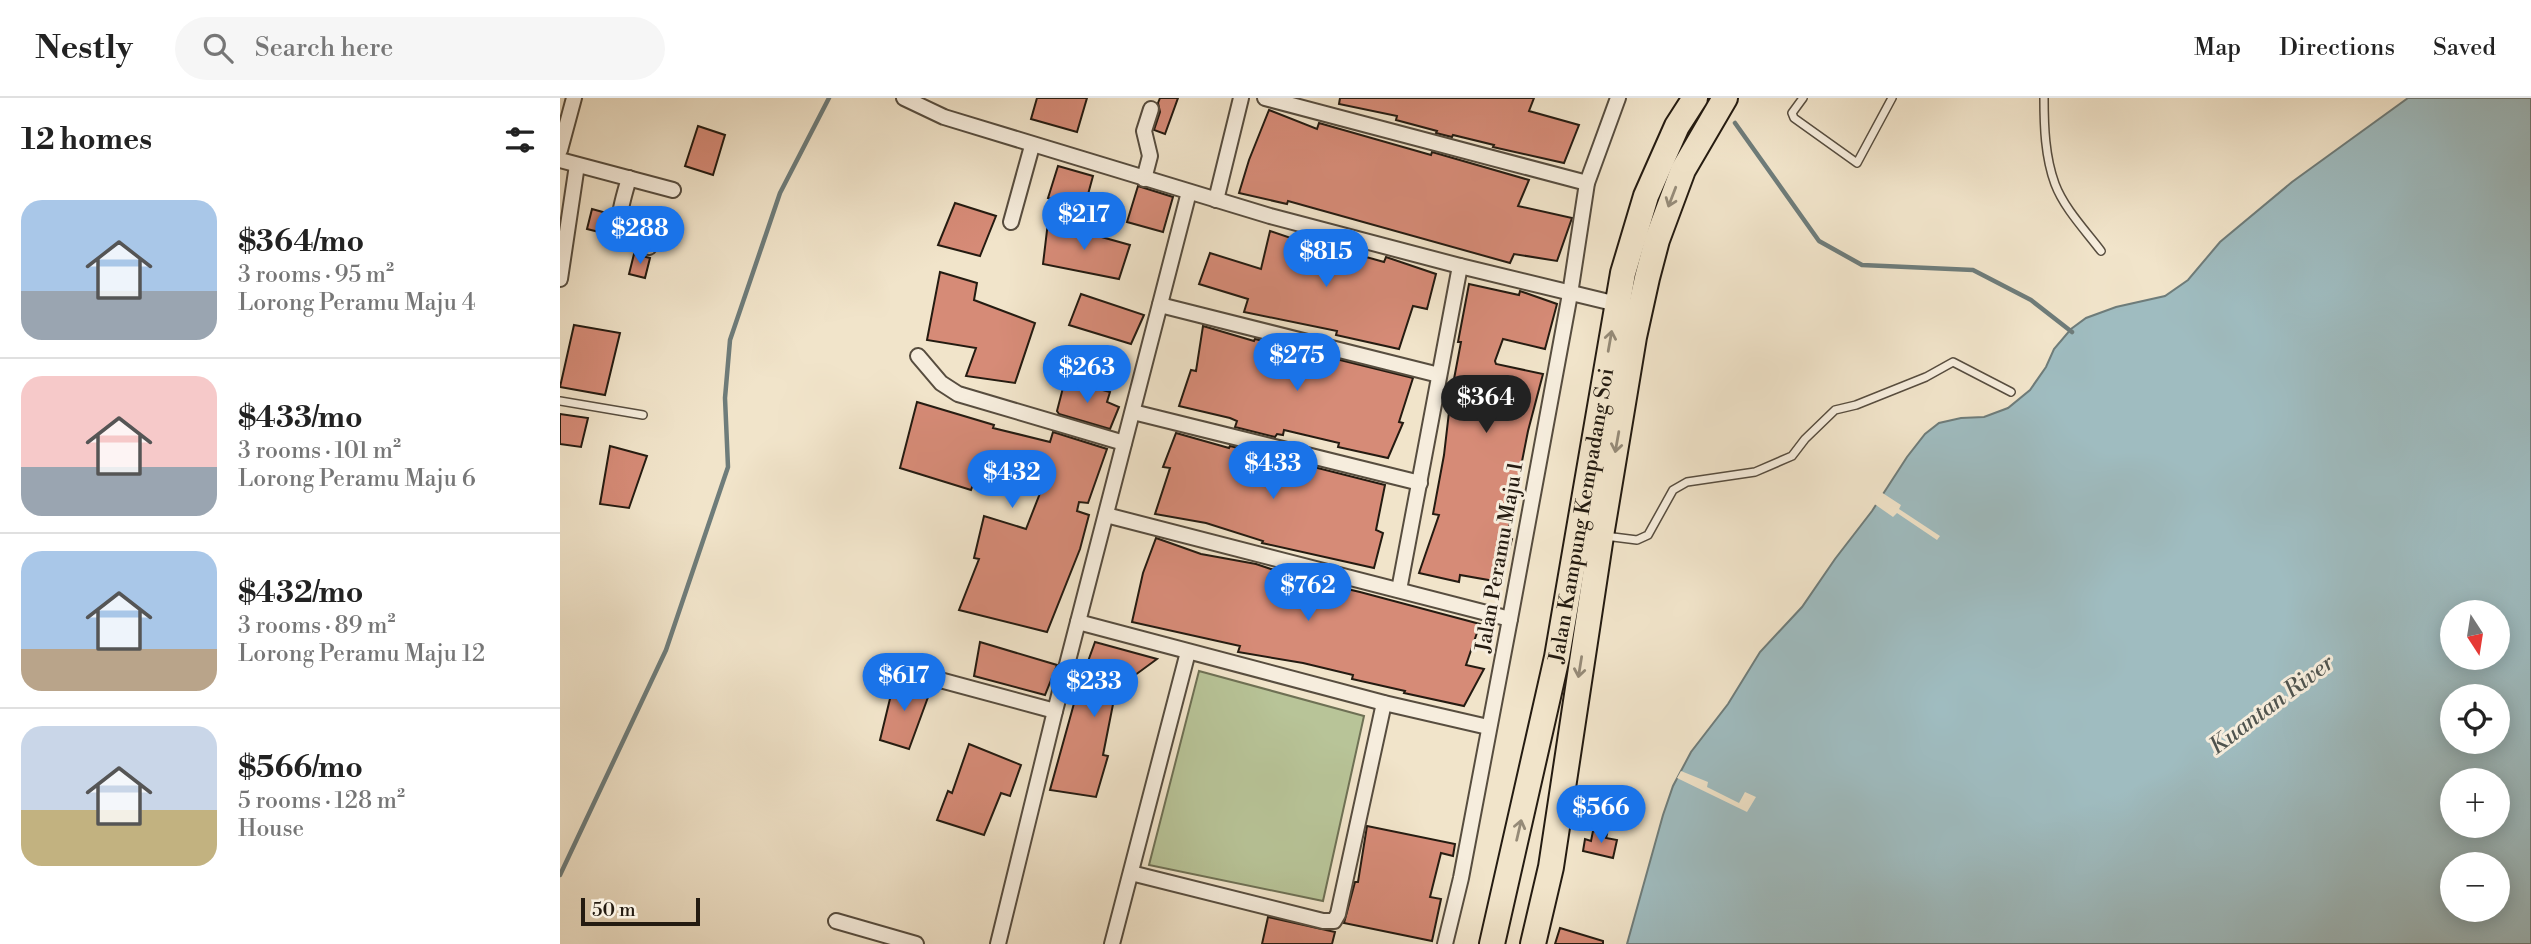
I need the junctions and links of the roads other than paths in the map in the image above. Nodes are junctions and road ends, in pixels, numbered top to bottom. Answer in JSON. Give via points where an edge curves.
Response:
{"nodes":[{"id":1,"x":574,"y":98,"type":"edge"},
{"id":2,"x":904,"y":98,"type":"edge"},
{"id":3,"x":1241,"y":98,"type":"edge"},
{"id":4,"x":1265,"y":98,"type":"edge"},
{"id":5,"x":1618,"y":98,"type":"edge"},
{"id":6,"x":1695,"y":98,"type":"edge"},
{"id":7,"x":1725,"y":98,"type":"edge"},
{"id":8,"x":1803,"y":98,"type":"edge"},
{"id":9,"x":1892,"y":98,"type":"edge"},
{"id":10,"x":2044,"y":98,"type":"edge"},
{"id":11,"x":1152,"y":108,"type":"dead end"},
{"id":12,"x":1032,"y":146,"type":"junction"},
{"id":13,"x":560,"y":150,"type":"edge"},
{"id":14,"x":560,"y":160,"type":"edge"},
{"id":15,"x":577,"y":165,"type":"junction"},
{"id":16,"x":629,"y":178,"type":"junction"},
{"id":17,"x":1144,"y":179,"type":"junction"},
{"id":18,"x":1587,"y":183,"type":"junction"},
{"id":19,"x":673,"y":190,"type":"dead end"},
{"id":20,"x":1189,"y":192,"type":"junction"},
{"id":21,"x":1216,"y":200,"type":"junction"},
{"id":22,"x":1011,"y":222,"type":"dead end"},
{"id":23,"x":649,"y":247,"type":"dead end"},
{"id":24,"x":2101,"y":251,"type":"dead end"},
{"id":25,"x":1460,"y":267,"type":"junction"},
{"id":26,"x":560,"y":279,"type":"edge"},
{"id":27,"x":1570,"y":294,"type":"junction"},
{"id":28,"x":1617,"y":304,"type":"junction"},
{"id":29,"x":1160,"y":305,"type":"junction"},
{"id":30,"x":918,"y":356,"type":"dead end"},
{"id":31,"x":1439,"y":375,"type":"junction"},
{"id":32,"x":2011,"y":392,"type":"dead end"},
{"id":33,"x":560,"y":401,"type":"edge"},
{"id":34,"x":1133,"y":412,"type":"junction"},
{"id":35,"x":643,"y":415,"type":"dead end"},
{"id":36,"x":1124,"y":443,"type":"junction"},
{"id":37,"x":1420,"y":483,"type":"junction"},
{"id":38,"x":1106,"y":515,"type":"junction"},
{"id":39,"x":1601,"y":536,"type":"junction"},
{"id":40,"x":1399,"y":590,"type":"junction"},
{"id":41,"x":1510,"y":619,"type":"junction"},
{"id":42,"x":1078,"y":622,"type":"junction"},
{"id":43,"x":1188,"y":652,"type":"junction"},
{"id":44,"x":888,"y":666,"type":"dead end"},
{"id":45,"x":1384,"y":702,"type":"junction"},
{"id":46,"x":1055,"y":711,"type":"junction"},
{"id":47,"x":1488,"y":727,"type":"junction"},
{"id":48,"x":1130,"y":873,"type":"junction"},
{"id":49,"x":1504,"y":894,"type":"junction"},
{"id":50,"x":1543,"y":905,"type":"junction"},
{"id":51,"x":836,"y":921,"type":"dead end"},
{"id":52,"x":916,"y":944,"type":"edge"},
{"id":53,"x":998,"y":944,"type":"edge"},
{"id":54,"x":1112,"y":944,"type":"edge"},
{"id":55,"x":1445,"y":944,"type":"edge"},
{"id":56,"x":1492,"y":944,"type":"edge"},
{"id":57,"x":1533,"y":944,"type":"edge"}],
"edges":[{"from":1,"to":13,"type":"street"},
{"from":2,"to":12,"type":"street","via":[[944,117]]},
{"from":3,"to":21,"type":"street"},
{"from":4,"to":18,"type":"street"},
{"from":5,"to":18,"type":"street","name":"Jalan Peramu Maju 1"},
{"from":6,"to":28,"type":"highway","name":"Jalan Kampung Kempadang Soi","via":[[1677,126],[1646,196]]},
{"from":7,"to":39,"type":"highway","name":"Jalan Kampung Kempadang Soi","one_way":true,"via":[[1683,170],[1657,240],[1634,337]]},
{"from":8,"to":9,"type":"lane","via":[[1794,118],[1857,163]]},
{"from":10,"to":24,"type":"lane","via":[[2055,184]]},
{"from":11,"to":17,"type":"street","via":[[1144,131],[1150,156]]},
{"from":12,"to":17,"type":"street"},
{"from":12,"to":22,"type":"street"},
{"from":14,"to":15,"type":"street"},
{"from":15,"to":16,"type":"street"},
{"from":15,"to":26,"type":"street"},
{"from":16,"to":19,"type":"street"},
{"from":16,"to":23,"type":"street","via":[[620,227]]},
{"from":17,"to":20,"type":"street"},
{"from":18,"to":27,"type":"street","name":"Jalan Peramu Maju 1"},
{"from":20,"to":21,"type":"street"},
{"from":20,"to":29,"type":"street"},
{"from":21,"to":25,"type":"street"},
{"from":25,"to":27,"type":"street"},
{"from":25,"to":31,"type":"street"},
{"from":27,"to":28,"type":"street"},
{"from":27,"to":41,"type":"street","name":"Jalan Peramu Maju 1"},
{"from":49,"to":28,"type":"highway","name":"Jalan Kampung Kempadang Soi","one_way":true,"via":[[1557,657]]},
{"from":29,"to":31,"type":"street"},
{"from":29,"to":34,"type":"street"},
{"from":30,"to":36,"type":"street","via":[[958,394]]},
{"from":31,"to":37,"type":"street"},
{"from":32,"to":39,"type":"lane","via":[[1953,362],[1926,377],[1835,410],[1792,456],[1755,472],[1687,482],[1673,490],[1643,538]]},
{"from":33,"to":35,"type":"lane"},
{"from":34,"to":36,"type":"street"},
{"from":34,"to":37,"type":"street"},
{"from":36,"to":38,"type":"street"},
{"from":37,"to":40,"type":"street"},
{"from":38,"to":40,"type":"street"},
{"from":38,"to":42,"type":"street"},
{"from":39,"to":50,"type":"highway","name":"Jalan Kampung Kempadang Soi","one_way":true},
{"from":40,"to":41,"type":"street"},
{"from":41,"to":47,"type":"street","name":"Jalan Peramu Maju 1"},
{"from":42,"to":43,"type":"street"},
{"from":42,"to":46,"type":"street"},
{"from":43,"to":45,"type":"street"},
{"from":43,"to":48,"type":"street"},
{"from":44,"to":46,"type":"street"},
{"from":45,"to":47,"type":"street"},
{"from":45,"to":48,"type":"street","via":[[1334,921]]},
{"from":46,"to":53,"type":"street"},
{"from":47,"to":55,"type":"street","name":"Jalan Peramu Maju 1"},
{"from":48,"to":54,"type":"street"},
{"from":49,"to":50,"type":"highway","via":[[1518,874],[1530,869],[1538,878]]},
{"from":49,"to":56,"type":"highway","name":"Jalan Kampung Kempadang Soi"},
{"from":50,"to":57,"type":"highway","name":"Jalan Kampung Kempadang Soi"},
{"from":51,"to":52,"type":"street"}]}
